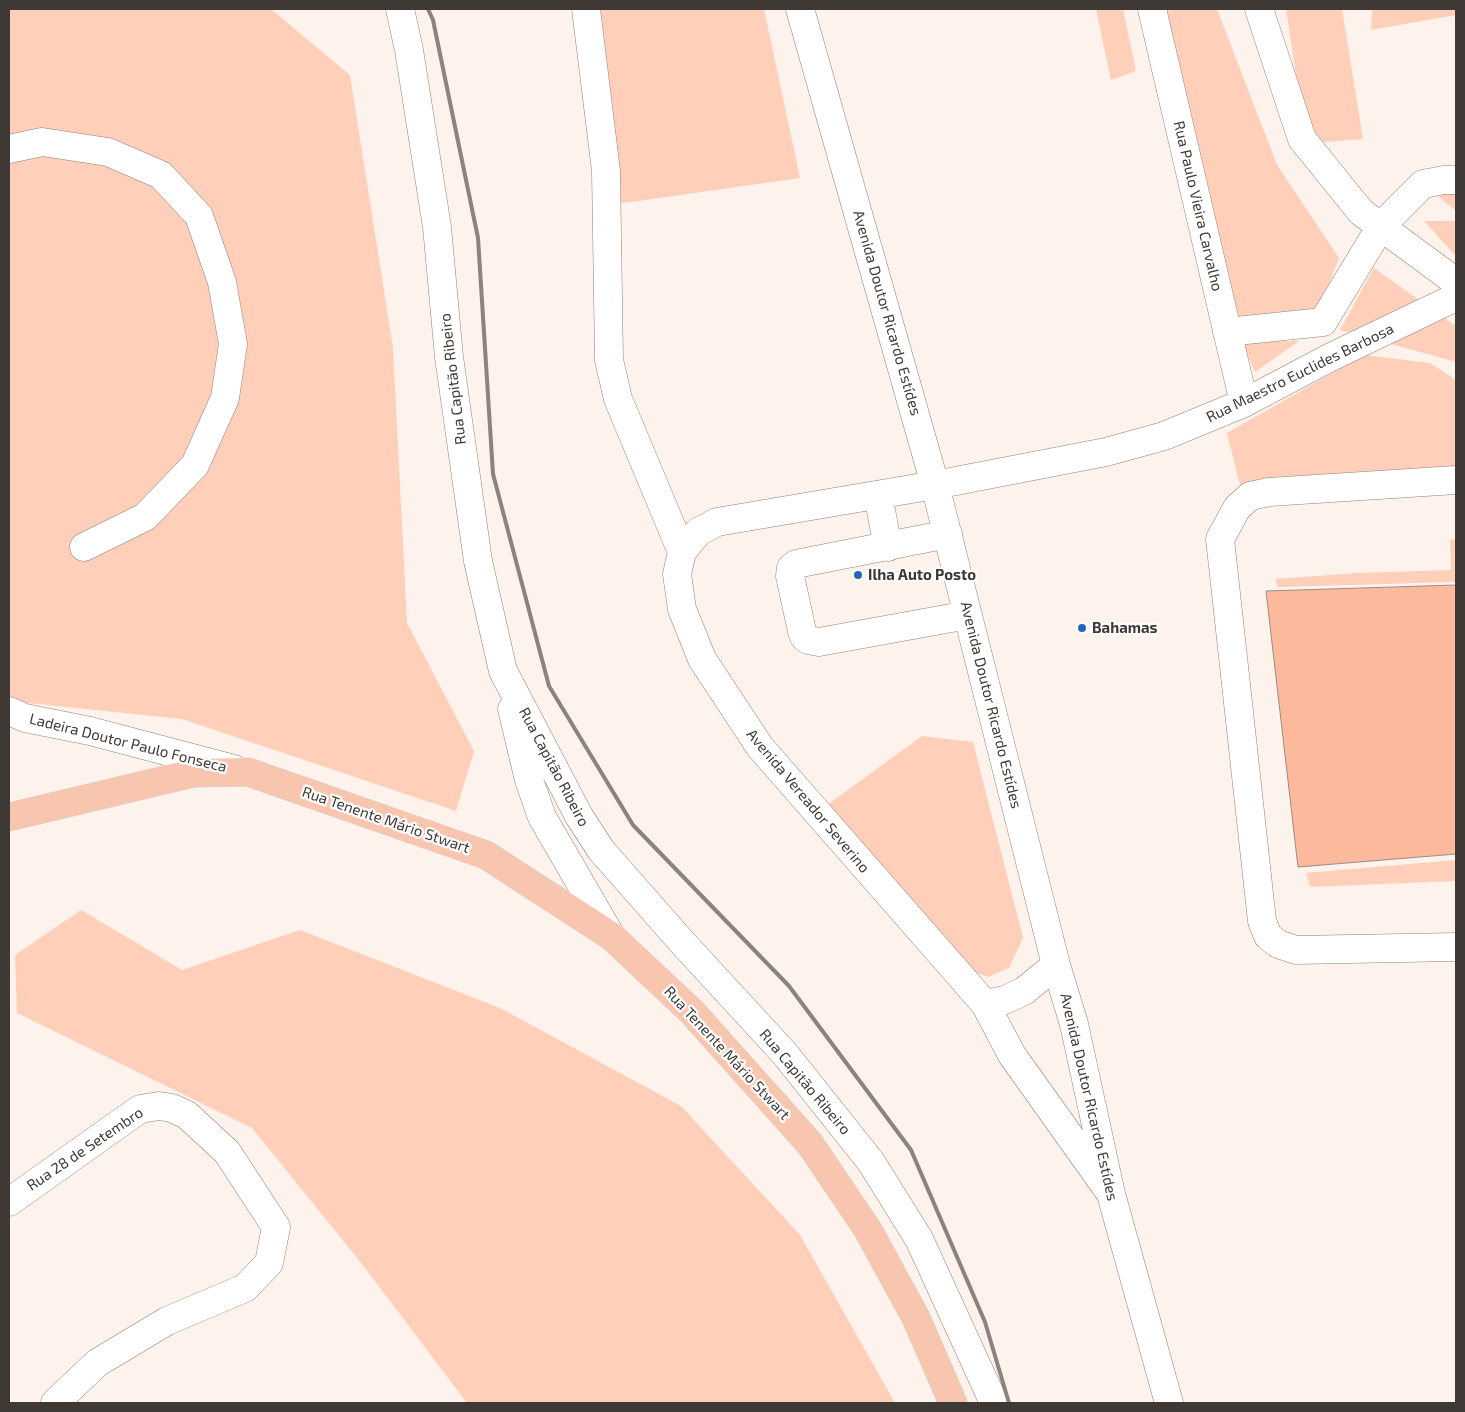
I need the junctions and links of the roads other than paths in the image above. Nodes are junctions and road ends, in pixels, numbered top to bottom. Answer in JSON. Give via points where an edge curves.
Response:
{"nodes":[{"id":1,"x":400,"y":9,"type":"edge"},
{"id":2,"x":586,"y":9,"type":"edge"},
{"id":3,"x":800,"y":9,"type":"edge"},
{"id":4,"x":1152,"y":9,"type":"edge"},
{"id":5,"x":1259,"y":9,"type":"edge"},
{"id":6,"x":9,"y":149,"type":"edge"},
{"id":7,"x":1456,"y":180,"type":"edge"},
{"id":8,"x":1381,"y":226,"type":"junction"},
{"id":9,"x":1456,"y":282,"type":"edge"},
{"id":10,"x":1456,"y":297,"type":"edge"},
{"id":11,"x":1323,"y":322,"type":"junction"},
{"id":12,"x":1228,"y":332,"type":"junction"},
{"id":13,"x":1329,"y":358,"type":"junction"},
{"id":14,"x":1244,"y":403,"type":"junction"},
{"id":15,"x":1456,"y":480,"type":"edge"},
{"id":16,"x":935,"y":485,"type":"junction"},
{"id":17,"x":878,"y":495,"type":"junction"},
{"id":18,"x":948,"y":534,"type":"junction"},
{"id":19,"x":888,"y":546,"type":"junction"},
{"id":20,"x":84,"y":547,"type":"dead end"},
{"id":21,"x":682,"y":552,"type":"junction"},
{"id":22,"x":968,"y":615,"type":"junction"},
{"id":23,"x":503,"y":671,"type":"junction"},
{"id":24,"x":9,"y":711,"type":"edge"},
{"id":25,"x":248,"y":772,"type":"junction"},
{"id":26,"x":9,"y":817,"type":"edge"},
{"id":27,"x":611,"y":936,"type":"junction"},
{"id":28,"x":1456,"y":946,"type":"edge"},
{"id":29,"x":1056,"y":965,"type":"junction"},
{"id":30,"x":985,"y":1004,"type":"junction"},
{"id":31,"x":1110,"y":1194,"type":"junction"},
{"id":32,"x":9,"y":1202,"type":"edge"},
{"id":33,"x":55,"y":1403,"type":"edge"},
{"id":34,"x":953,"y":1403,"type":"edge"},
{"id":35,"x":994,"y":1403,"type":"edge"},
{"id":36,"x":1169,"y":1403,"type":"edge"}],
"edges":[{"from":1,"to":23,"type":"street","name":"Rua Capitão Ribeiro","via":[[438,227],[449,357],[478,561]]},
{"from":2,"to":21,"type":"street","via":[[606,171],[609,360],[618,399]]},
{"from":3,"to":16,"type":"street","name":"Avenida Doutor Ricardo Estídes"},
{"from":4,"to":12,"type":"street","name":"Rua Paulo Vieira Carvalho"},
{"from":5,"to":8,"type":"street","via":[[1302,139],[1361,212]]},
{"from":6,"to":20,"type":"street","via":[[42,142],[108,152],[161,175],[199,216],[222,282],[233,344],[225,398],[195,465],[145,517]]},
{"from":7,"to":8,"type":"street","via":[[1423,184]]},
{"from":8,"to":9,"type":"street"},
{"from":8,"to":11,"type":"street"},
{"from":10,"to":13,"type":"street","name":"Rua Maestro Euclides Barbosa"},
{"from":11,"to":12,"type":"street"},
{"from":11,"to":13,"type":"street"},
{"from":12,"to":14,"type":"street","name":"Rua Paulo Vieira Carvalho"},
{"from":13,"to":14,"type":"street","name":"Rua Maestro Euclides Barbosa"},
{"from":14,"to":16,"type":"street","name":"Rua Maestro Euclides Barbosa","via":[[1164,436],[1123,447]]},
{"from":15,"to":28,"type":"street","via":[[1269,492],[1250,496],[1238,508],[1220,539],[1262,921],[1268,936],[1278,944],[1296,950]]},
{"from":16,"to":17,"type":"street","name":"Avenida Vereador Severino"},
{"from":16,"to":18,"type":"street","name":"Avenida Doutor Ricardo Estídes"},
{"from":17,"to":19,"type":"street"},
{"from":17,"to":21,"type":"street","name":"Avenida Vereador Severino","via":[[717,522],[698,532]]},
{"from":18,"to":19,"type":"street"},
{"from":18,"to":22,"type":"street","name":"Avenida Doutor Ricardo Estídes"},
{"from":19,"to":22,"type":"street","via":[[796,564],[791,568],[804,637],[819,642]]},
{"from":21,"to":30,"type":"street","name":"Avenida Vereador Severino","via":[[677,574],[682,609],[702,659],[760,747]]},
{"from":22,"to":29,"type":"street","name":"Avenida Doutor Ricardo Estídes"},
{"from":23,"to":27,"type":"street","via":[[529,780],[542,817]]},
{"from":23,"to":35,"type":"street","name":"Rua Capitão Ribeiro","via":[[579,816],[601,850],[785,1054],[871,1162],[919,1239]]},
{"from":24,"to":25,"type":"street","name":"Ladeira Doutor Paulo Fonseca","via":[[25,718],[90,730]]},
{"from":25,"to":26,"type":"main road","name":"Rua Tenente Mário Stwart","via":[[194,773]]},
{"from":25,"to":27,"type":"main road","name":"Rua Tenente Mário Stwart","via":[[486,854]]},
{"from":27,"to":34,"type":"main road","name":"Rua Tenente Mário Stwart","via":[[692,1012],[810,1144],[868,1230],[916,1318]]},
{"from":29,"to":30,"type":"street","via":[[1018,994]]},
{"from":29,"to":31,"type":"street","name":"Avenida Doutor Ricardo Estídes","via":[[1074,1024]]},
{"from":30,"to":31,"type":"street","name":"Avenida Vereador Severino","via":[[1012,1055]]},
{"from":31,"to":36,"type":"street","name":"Avenida Doutor Ricardo Estídes"},
{"from":32,"to":33,"type":"street","name":"Rua 28 de Setembro","via":[[140,1109],[159,1106],[187,1115],[227,1152],[276,1227],[269,1263],[245,1288],[167,1321],[97,1364]]}]}
